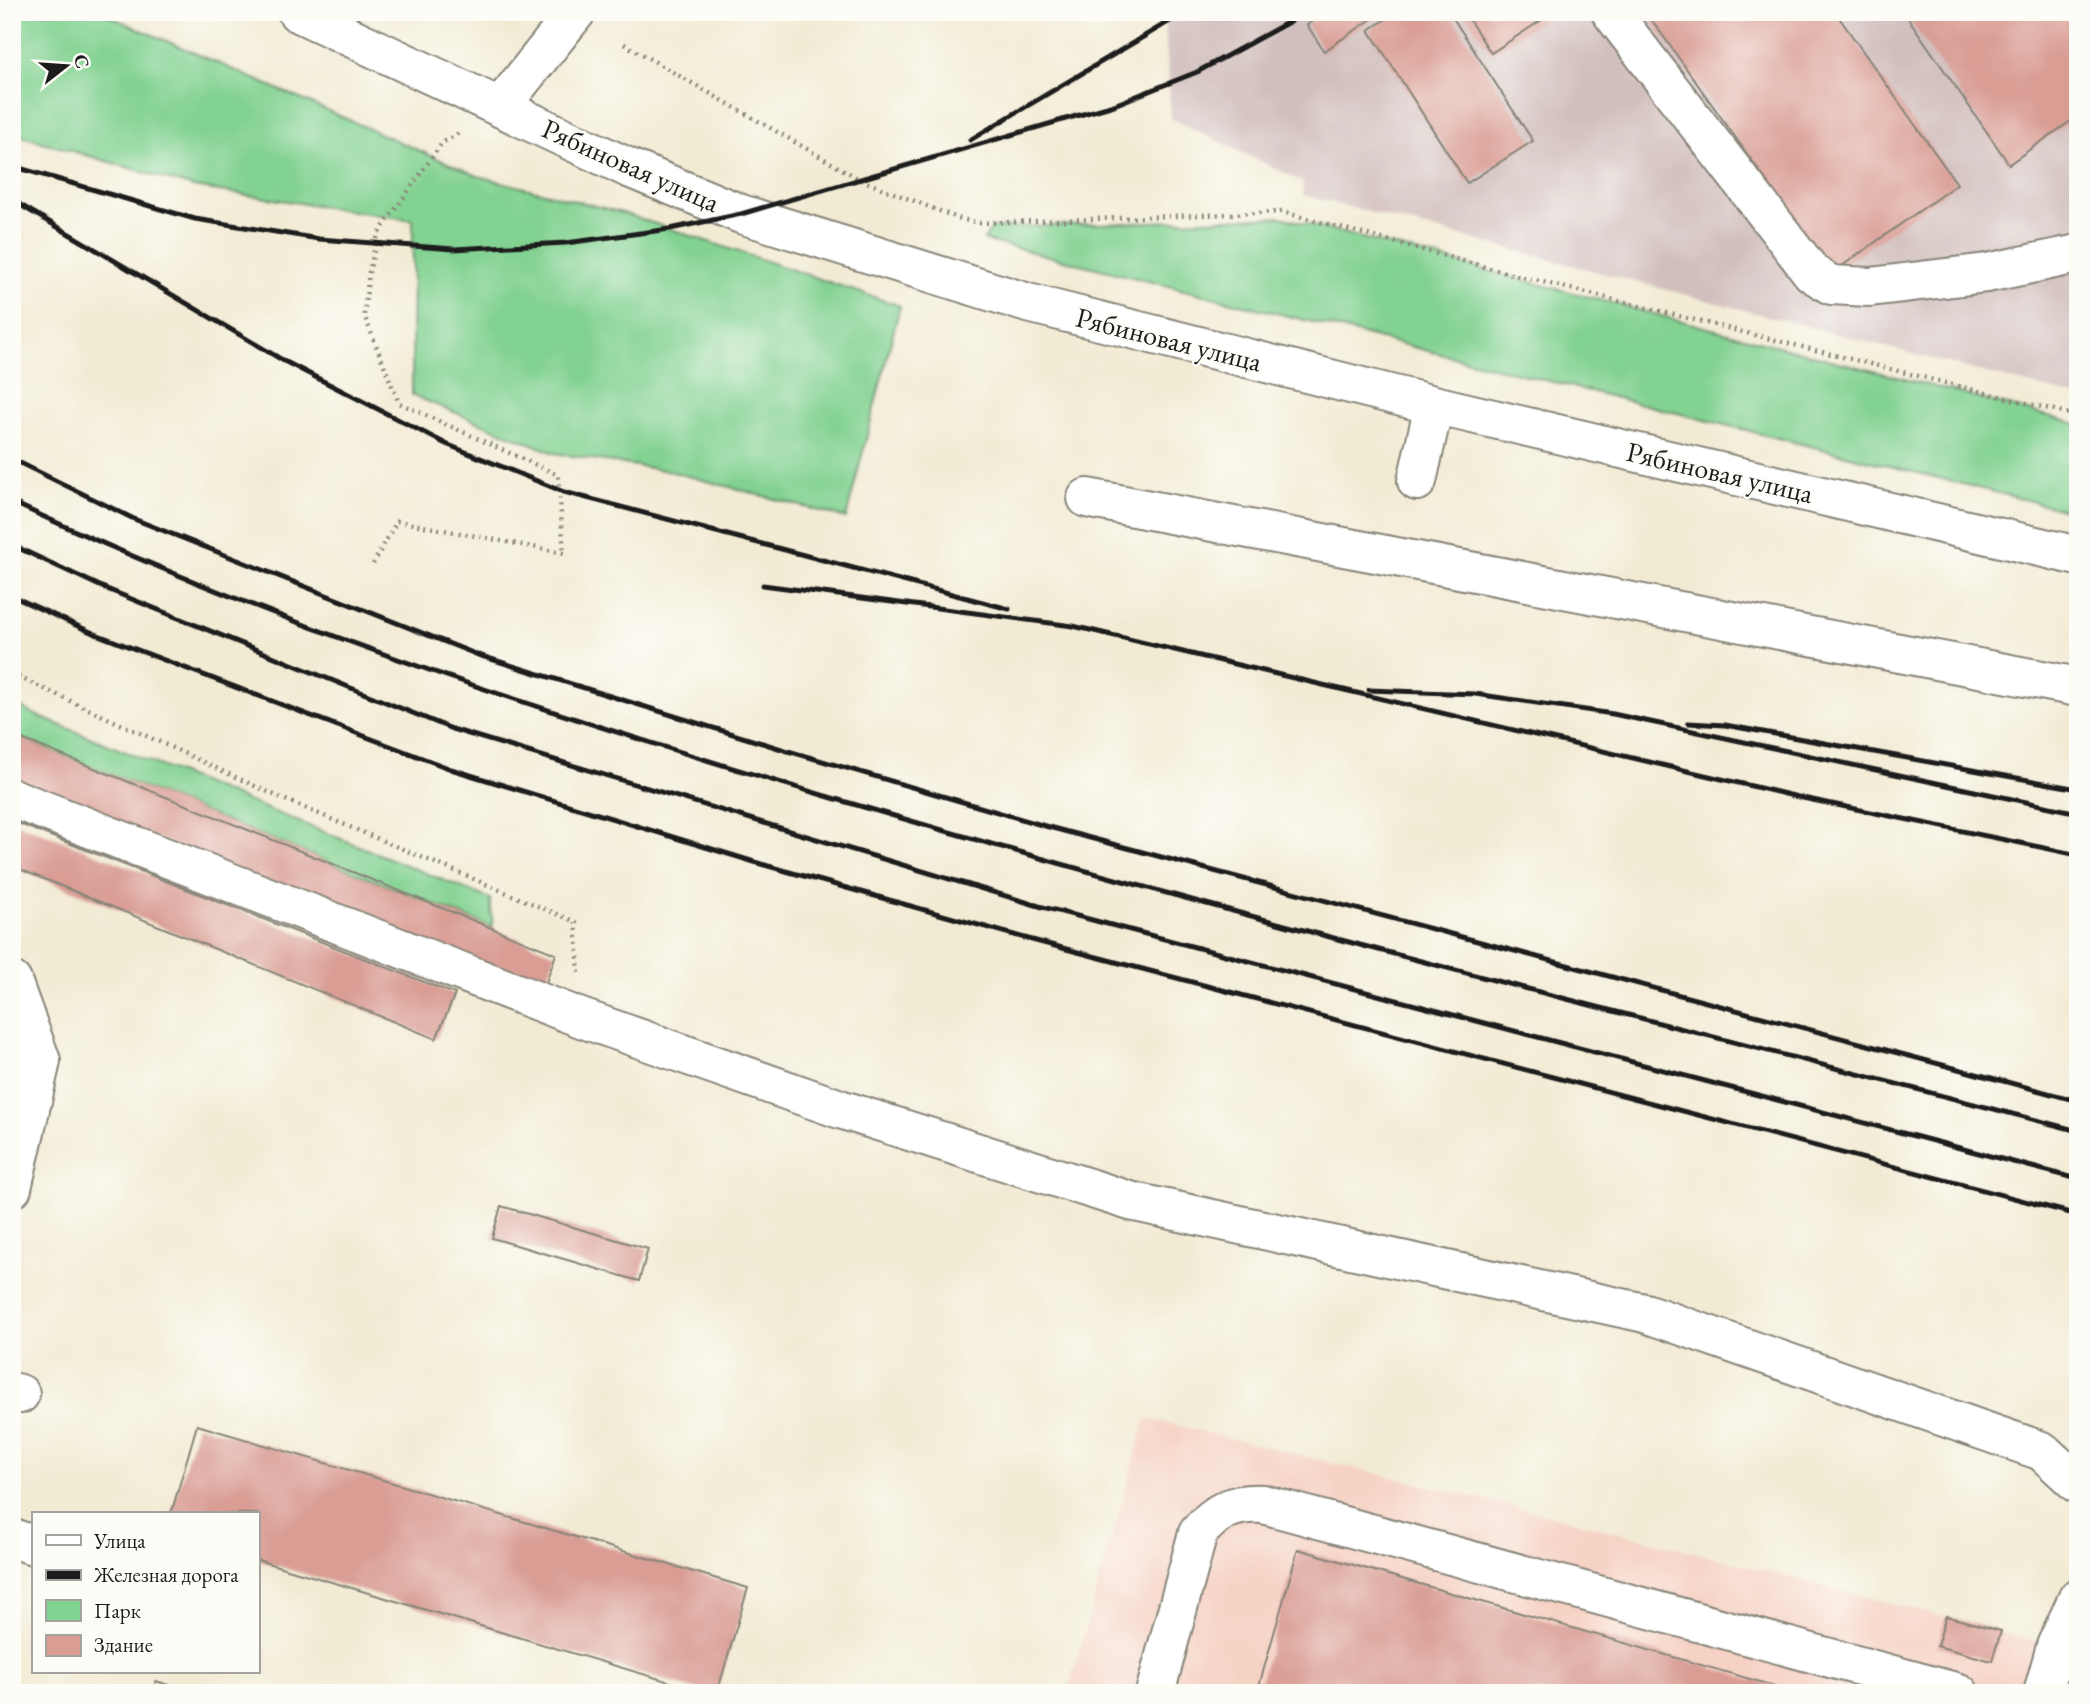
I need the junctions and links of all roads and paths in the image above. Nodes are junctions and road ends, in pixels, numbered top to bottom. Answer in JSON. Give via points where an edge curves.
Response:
{"nodes":[{"id":1,"x":297,"y":12,"type":"edge"},
{"id":2,"x":576,"y":12,"type":"edge"},
{"id":3,"x":1611,"y":12,"type":"edge"},
{"id":4,"x":624,"y":44,"type":"dead end"},
{"id":5,"x":500,"y":106,"type":"junction"},
{"id":6,"x":2078,"y":254,"type":"edge"},
{"id":7,"x":1434,"y":405,"type":"junction"},
{"id":8,"x":2078,"y":416,"type":"edge"},
{"id":9,"x":1417,"y":481,"type":"dead end"},
{"id":10,"x":1087,"y":498,"type":"dead end"},
{"id":11,"x":2078,"y":556,"type":"edge"},
{"id":12,"x":373,"y":564,"type":"dead end"},
{"id":13,"x":12,"y":674,"type":"edge"},
{"id":14,"x":2078,"y":687,"type":"edge"},
{"id":15,"x":12,"y":798,"type":"edge"},
{"id":16,"x":12,"y":981,"type":"edge"},
{"id":17,"x":581,"y":1018,"type":"junction"},
{"id":18,"x":12,"y":1188,"type":"edge"},
{"id":19,"x":2078,"y":1484,"type":"edge"},
{"id":20,"x":12,"y":1538,"type":"edge"},
{"id":21,"x":32,"y":1545,"type":"edge"},
{"id":22,"x":2078,"y":1598,"type":"edge"},
{"id":23,"x":1155,"y":1693,"type":"edge"},
{"id":24,"x":1959,"y":1693,"type":"edge"},
{"id":25,"x":2043,"y":1693,"type":"edge"}],
"edges":[{"from":1,"to":5,"type":"street","name":"Рябиновая улица"},
{"from":2,"to":5,"type":"street"},
{"from":3,"to":6,"type":"street","via":[[1812,273],[1831,285],[1870,287],[1987,274]]},
{"from":4,"to":8,"type":"path","via":[[861,180],[960,219],[980,223],[1283,212]]},
{"from":5,"to":7,"type":"street","name":"Рябиновая улица","via":[[629,168],[741,214],[1028,303]]},
{"from":5,"to":12,"type":"path","via":[[442,143],[378,234],[364,315],[399,403],[558,475],[565,553],[397,521]]},
{"from":7,"to":9,"type":"street"},
{"from":7,"to":11,"type":"street","name":"Рябиновая улица"},
{"from":10,"to":14,"type":"street"},
{"from":13,"to":17,"type":"path","via":[[281,798],[576,922]]},
{"from":15,"to":17,"type":"street"},
{"from":16,"to":18,"type":"street","via":[[41,1061]]},
{"from":17,"to":19,"type":"street","via":[[840,1109],[1130,1201],[1645,1313],[2042,1451]]},
{"from":20,"to":21,"type":"street"},
{"from":22,"to":25,"type":"street","via":[[2056,1646]]},
{"from":23,"to":24,"type":"street","via":[[1198,1533],[1210,1518],[1244,1503],[1263,1504]]}]}
